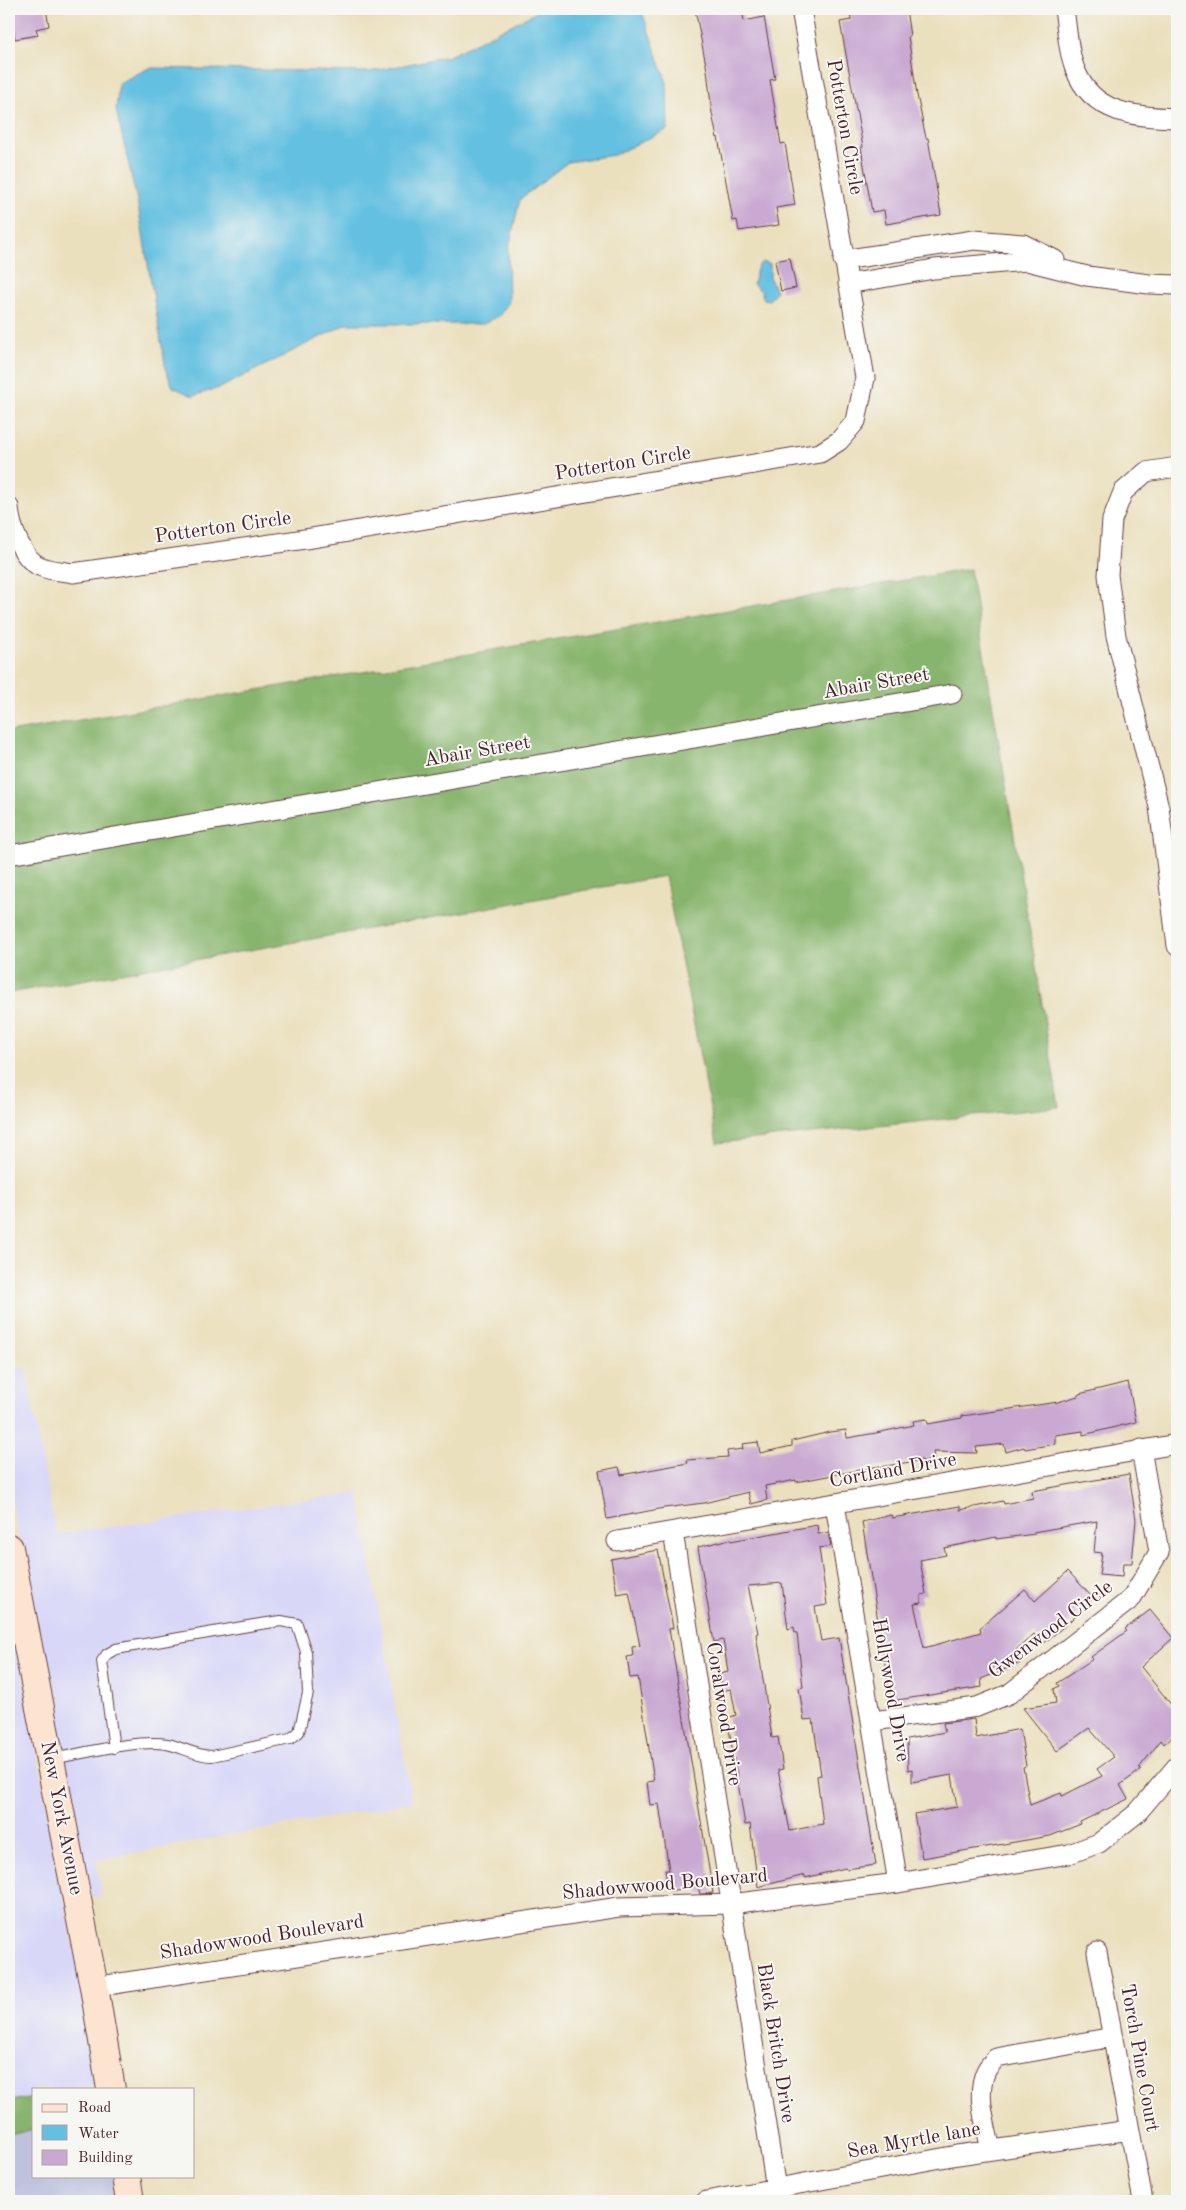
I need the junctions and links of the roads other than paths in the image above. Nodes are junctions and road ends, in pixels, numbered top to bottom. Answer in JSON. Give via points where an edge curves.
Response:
{"nodes":[{"id":1,"x":801,"y":9,"type":"edge"},
{"id":2,"x":1064,"y":9,"type":"edge"},
{"id":3,"x":1177,"y":118,"type":"edge"},
{"id":4,"x":930,"y":246,"type":"junction"},
{"id":5,"x":844,"y":260,"type":"junction"},
{"id":6,"x":934,"y":269,"type":"junction"},
{"id":7,"x":1087,"y":276,"type":"junction"},
{"id":8,"x":848,"y":284,"type":"junction"},
{"id":9,"x":1177,"y":284,"type":"edge"},
{"id":10,"x":1177,"y":467,"type":"edge"},
{"id":11,"x":9,"y":507,"type":"edge"},
{"id":12,"x":952,"y":694,"type":"dead end"},
{"id":13,"x":9,"y":855,"type":"edge"},
{"id":14,"x":1172,"y":859,"type":"edge"},
{"id":15,"x":1177,"y":946,"type":"edge"},
{"id":16,"x":1177,"y":1444,"type":"edge"},
{"id":17,"x":1141,"y":1449,"type":"junction"},
{"id":18,"x":835,"y":1504,"type":"junction"},
{"id":19,"x":673,"y":1532,"type":"junction"},
{"id":20,"x":617,"y":1541,"type":"dead end"},
{"id":21,"x":9,"y":1548,"type":"edge"},
{"id":22,"x":873,"y":1721,"type":"junction"},
{"id":23,"x":114,"y":1748,"type":"junction"},
{"id":24,"x":50,"y":1759,"type":"junction"},
{"id":25,"x":1177,"y":1766,"type":"edge"},
{"id":26,"x":898,"y":1883,"type":"junction"},
{"id":27,"x":730,"y":1904,"type":"junction"},
{"id":28,"x":1097,"y":1952,"type":"dead end"},
{"id":29,"x":94,"y":1986,"type":"junction"},
{"id":30,"x":1113,"y":2037,"type":"junction"},
{"id":31,"x":112,"y":2088,"type":"edge"},
{"id":32,"x":1130,"y":2130,"type":"junction"},
{"id":33,"x":991,"y":2150,"type":"junction"},
{"id":34,"x":126,"y":2178,"type":"edge"},
{"id":35,"x":776,"y":2189,"type":"junction"},
{"id":36,"x":130,"y":2201,"type":"edge"},
{"id":37,"x":706,"y":2201,"type":"edge"},
{"id":38,"x":1143,"y":2201,"type":"edge"}],
"edges":[{"from":1,"to":5,"type":"street","name":"Potterton Circle"},
{"from":2,"to":3,"type":"street","via":[[1074,68],[1087,91],[1112,109],[1142,117]]},
{"from":4,"to":5,"type":"street"},
{"from":4,"to":6,"type":"street"},
{"from":4,"to":7,"type":"street","via":[[974,240],[1023,244]]},
{"from":5,"to":8,"type":"street","name":"Potterton Circle"},
{"from":6,"to":7,"type":"street","via":[[1027,261]]},
{"from":6,"to":8,"type":"street"},
{"from":7,"to":9,"type":"street"},
{"from":8,"to":11,"type":"street","name":"Potterton Circle","via":[[865,378],[856,421],[839,441],[820,453],[322,536],[73,573],[39,567],[20,548],[10,521]]},
{"from":10,"to":14,"type":"street","via":[[1146,472],[1123,492],[1112,520],[1108,575],[1116,636]]},
{"from":12,"to":13,"type":"street","name":"Abair Street"},
{"from":14,"to":15,"type":"street"},
{"from":16,"to":17,"type":"street","name":"Cortland Drive"},
{"from":17,"to":18,"type":"street","name":"Cortland Drive"},
{"from":17,"to":22,"type":"street","name":"Gwenwood Circle","via":[[1160,1552],[1131,1600],[1009,1694],[977,1707]]},
{"from":18,"to":19,"type":"street","name":"Cortland Drive"},
{"from":18,"to":22,"type":"street","name":"Hollywood Drive"},
{"from":19,"to":20,"type":"street","name":"Cortland Drive"},
{"from":19,"to":27,"type":"street","name":"Coralwood Drive"},
{"from":21,"to":24,"type":"street","name":"New York Avenue"},
{"from":22,"to":26,"type":"street","name":"Hollywood Drive"},
{"from":23,"to":23,"type":"lane","via":[[166,1744],[202,1756],[212,1756],[290,1739],[299,1732],[308,1692],[306,1652],[298,1624],[282,1621],[254,1624],[116,1649],[107,1654],[102,1661]]},
{"from":23,"to":24,"type":"lane"},
{"from":24,"to":29,"type":"street","name":"New York Avenue"},
{"from":25,"to":26,"type":"street","name":"Shadowwood Boulevard","via":[[1137,1813],[1099,1843],[1068,1854]]},
{"from":26,"to":27,"type":"street","name":"Shadowwood Boulevard"},
{"from":27,"to":29,"type":"street","name":"Shadowwood Boulevard","via":[[619,1907]]},
{"from":27,"to":35,"type":"street","name":"Black Britch Drive"},
{"from":28,"to":30,"type":"street","name":"Torch Pine Court"},
{"from":29,"to":31,"type":"street","name":"New York Avenue"},
{"from":30,"to":32,"type":"street","name":"Torch Pine Court"},
{"from":30,"to":33,"type":"street","via":[[996,2058],[986,2070],[983,2087],[983,2108]]},
{"from":32,"to":33,"type":"street","name":"Sea Myrtle lane"},
{"from":32,"to":38,"type":"street","name":"Torch Pine Court"},
{"from":33,"to":35,"type":"street","name":"Sea Myrtle lane"},
{"from":34,"to":36,"type":"street"},
{"from":35,"to":37,"type":"street","name":"Sea Myrtle lane"}]}
